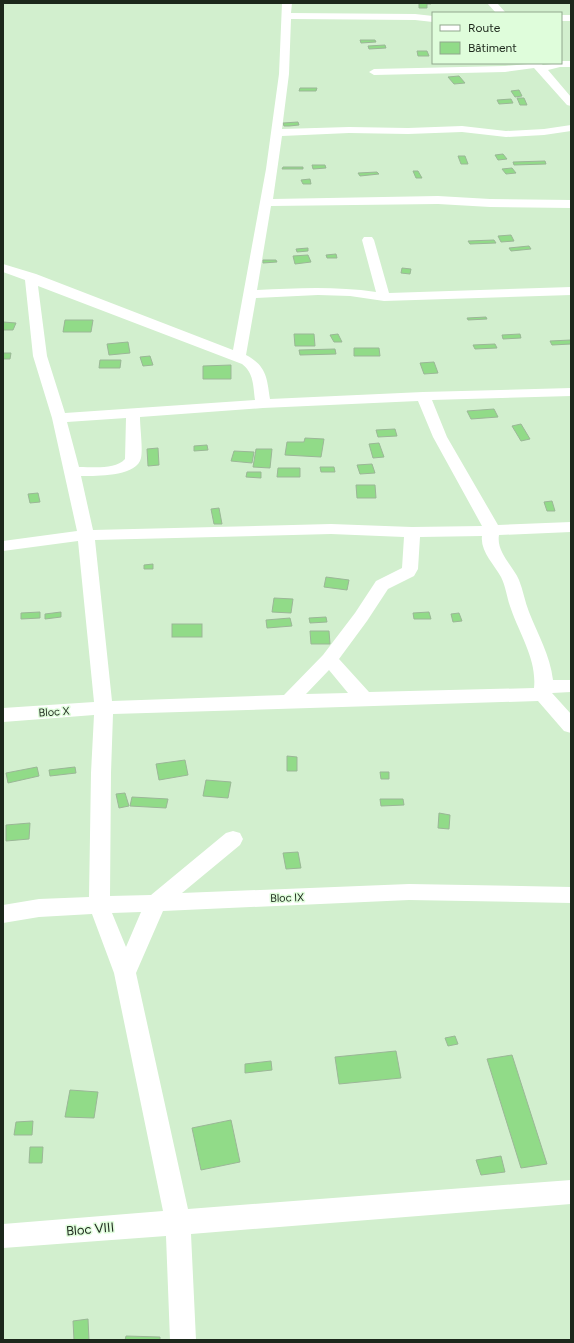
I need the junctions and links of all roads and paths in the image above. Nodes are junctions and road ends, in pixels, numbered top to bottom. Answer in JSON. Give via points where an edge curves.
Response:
{"nodes":[{"id":1,"x":287,"y":3,"type":"edge"},
{"id":2,"x":492,"y":3,"type":"edge"},
{"id":3,"x":500,"y":12,"type":"edge"},
{"id":4,"x":286,"y":16,"type":"junction"},
{"id":5,"x":432,"y":19,"type":"edge"},
{"id":6,"x":571,"y":64,"type":"edge"},
{"id":7,"x":481,"y":66,"type":"edge"},
{"id":8,"x":536,"y":66,"type":"edge"},
{"id":9,"x":374,"y":72,"type":"dead end"},
{"id":10,"x":571,"y":103,"type":"edge"},
{"id":11,"x":571,"y":128,"type":"edge"},
{"id":12,"x":276,"y":133,"type":"junction"},
{"id":13,"x":264,"y":203,"type":"junction"},
{"id":14,"x":571,"y":204,"type":"edge"},
{"id":15,"x":368,"y":240,"type":"dead end"},
{"id":16,"x":4,"y":268,"type":"dead end"},
{"id":17,"x":31,"y":277,"type":"junction"},
{"id":18,"x":571,"y":291,"type":"edge"},
{"id":19,"x":249,"y":294,"type":"junction"},
{"id":20,"x":384,"y":297,"type":"junction"},
{"id":21,"x":239,"y":357,"type":"junction"},
{"id":22,"x":571,"y":392,"type":"edge"},
{"id":23,"x":423,"y":396,"type":"junction"},
{"id":24,"x":263,"y":404,"type":"junction"},
{"id":25,"x":133,"y":413,"type":"junction"},
{"id":26,"x":59,"y":418,"type":"junction"},
{"id":27,"x":72,"y":472,"type":"junction"},
{"id":28,"x":571,"y":526,"type":"edge"},
{"id":29,"x":493,"y":531,"type":"junction"},
{"id":30,"x":412,"y":532,"type":"junction"},
{"id":31,"x":86,"y":535,"type":"junction"},
{"id":32,"x":3,"y":546,"type":"edge"},
{"id":33,"x":329,"y":659,"type":"junction"},
{"id":34,"x":571,"y":686,"type":"edge"},
{"id":35,"x":544,"y":690,"type":"junction"},
{"id":36,"x":364,"y":699,"type":"junction"},
{"id":37,"x":289,"y":700,"type":"junction"},
{"id":38,"x":104,"y":708,"type":"junction"},
{"id":39,"x":3,"y":716,"type":"edge"},
{"id":40,"x":571,"y":726,"type":"edge"},
{"id":41,"x":233,"y":839,"type":"dead end"},
{"id":42,"x":571,"y":895,"type":"edge"},
{"id":43,"x":156,"y":903,"type":"junction"},
{"id":44,"x":99,"y":906,"type":"junction"},
{"id":45,"x":3,"y":914,"type":"edge"},
{"id":46,"x":125,"y":972,"type":"junction"},
{"id":47,"x":571,"y":1192,"type":"edge"},
{"id":48,"x":178,"y":1222,"type":"junction"},
{"id":49,"x":3,"y":1236,"type":"edge"},
{"id":50,"x":184,"y":1340,"type":"edge"}],
"edges":[{"from":1,"to":4,"type":"street"},
{"from":2,"to":3,"type":"street"},
{"from":4,"to":5,"type":"street"},
{"from":4,"to":12,"type":"street","via":[[284,74]]},
{"from":6,"to":8,"type":"street"},
{"from":7,"to":8,"type":"street"},
{"from":7,"to":9,"type":"street"},
{"from":8,"to":10,"type":"street"},
{"from":11,"to":12,"type":"street","via":[[506,134],[462,130]]},
{"from":12,"to":13,"type":"street","via":[[272,169]]},
{"from":13,"to":14,"type":"street","via":[[438,200],[490,204]]},
{"from":13,"to":19,"type":"street"},
{"from":15,"to":20,"type":"street"},
{"from":16,"to":17,"type":"street"},
{"from":17,"to":21,"type":"street"},
{"from":17,"to":26,"type":"street","via":[[40,356]]},
{"from":18,"to":20,"type":"street"},
{"from":19,"to":20,"type":"street","via":[[318,291]]},
{"from":19,"to":21,"type":"street"},
{"from":21,"to":24,"type":"street","via":[[258,370]]},
{"from":22,"to":23,"type":"street"},
{"from":23,"to":24,"type":"street"},
{"from":23,"to":29,"type":"street","via":[[440,437]]},
{"from":24,"to":25,"type":"street"},
{"from":25,"to":26,"type":"street"},
{"from":25,"to":27,"type":"street","via":[[131,464],[122,469]]},
{"from":26,"to":27,"type":"street"},
{"from":27,"to":31,"type":"street"},
{"from":28,"to":29,"type":"street"},
{"from":29,"to":30,"type":"street"},
{"from":29,"to":35,"type":"street","via":[[490,536],[491,544],[509,578],[519,610],[537,650],[544,672]]},
{"from":30,"to":31,"type":"street","via":[[331,529]]},
{"from":30,"to":33,"type":"street","via":[[410,569],[382,586]]},
{"from":31,"to":32,"type":"street"},
{"from":31,"to":38,"type":"street"},
{"from":33,"to":36,"type":"street"},
{"from":33,"to":37,"type":"street"},
{"from":34,"to":35,"type":"street","name":"Bloc X"},
{"from":35,"to":36,"type":"street","name":"Bloc X"},
{"from":35,"to":40,"type":"street"},
{"from":36,"to":37,"type":"street","name":"Bloc X"},
{"from":37,"to":38,"type":"street","name":"Bloc X"},
{"from":38,"to":39,"type":"street","name":"Bloc X"},
{"from":38,"to":44,"type":"street","via":[[100,780]]},
{"from":41,"to":43,"type":"street"},
{"from":42,"to":43,"type":"street","name":"Bloc IX","via":[[409,892]]},
{"from":43,"to":44,"type":"street","name":"Bloc IX"},
{"from":43,"to":46,"type":"street"},
{"from":44,"to":45,"type":"street","name":"Bloc IX","via":[[39,908]]},
{"from":44,"to":46,"type":"street"},
{"from":46,"to":48,"type":"street"},
{"from":47,"to":48,"type":"street","name":"Bloc VIII"},
{"from":48,"to":49,"type":"street","name":"Bloc VIII"},
{"from":48,"to":50,"type":"street"}]}
